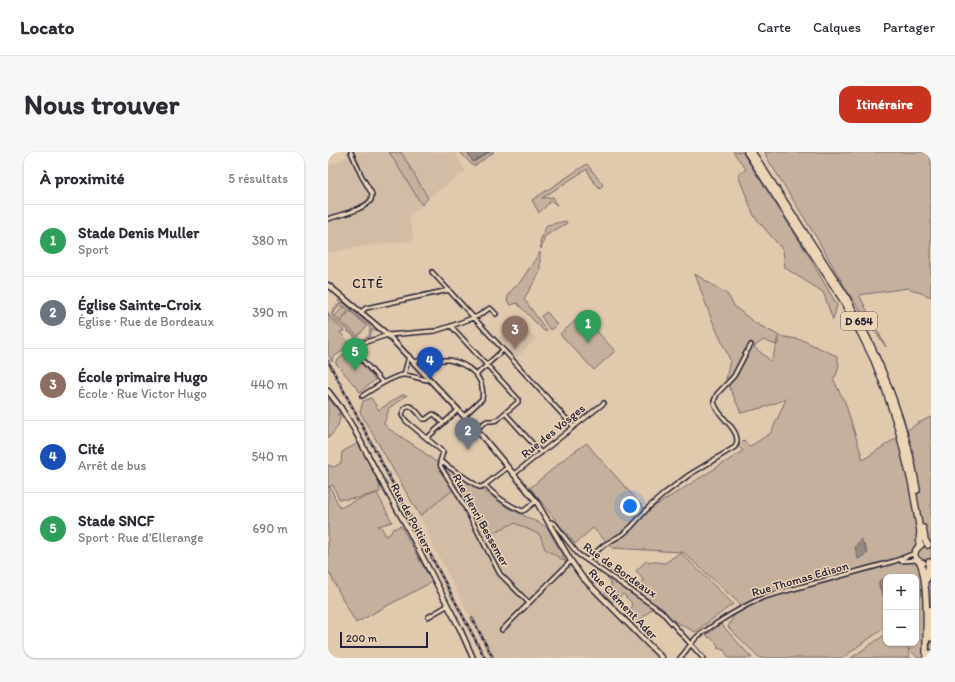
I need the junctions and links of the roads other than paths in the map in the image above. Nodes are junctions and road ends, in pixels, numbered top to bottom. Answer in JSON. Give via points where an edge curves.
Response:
{"nodes":[{"id":1,"x":350,"y":152,"type":"edge"},
{"id":2,"x":747,"y":152,"type":"edge"},
{"id":3,"x":752,"y":152,"type":"edge"},
{"id":4,"x":328,"y":219,"type":"edge"},
{"id":5,"x":432,"y":272,"type":"dead end"},
{"id":6,"x":328,"y":285,"type":"edge"},
{"id":7,"x":449,"y":290,"type":"junction"},
{"id":8,"x":361,"y":312,"type":"junction"},
{"id":9,"x":496,"y":314,"type":"dead end"},
{"id":10,"x":474,"y":317,"type":"junction"},
{"id":11,"x":451,"y":326,"type":"junction"},
{"id":12,"x":388,"y":335,"type":"junction"},
{"id":13,"x":751,"y":345,"type":"dead end"},
{"id":14,"x":503,"y":350,"type":"junction"},
{"id":15,"x":409,"y":356,"type":"junction"},
{"id":16,"x":414,"y":362,"type":"junction"},
{"id":17,"x":486,"y":365,"type":"junction"},
{"id":18,"x":404,"y":375,"type":"junction"},
{"id":19,"x":476,"y":375,"type":"junction"},
{"id":20,"x":430,"y":380,"type":"junction"},
{"id":21,"x":383,"y":383,"type":"junction"},
{"id":22,"x":328,"y":391,"type":"edge"},
{"id":23,"x":362,"y":396,"type":"dead end"},
{"id":24,"x":604,"y":402,"type":"dead end"},
{"id":25,"x":458,"y":410,"type":"junction"},
{"id":26,"x":506,"y":413,"type":"junction"},
{"id":27,"x":464,"y":416,"type":"junction"},
{"id":28,"x":443,"y":423,"type":"junction"},
{"id":29,"x":573,"y":426,"type":"junction"},
{"id":30,"x":476,"y":429,"type":"junction"},
{"id":31,"x":427,"y":438,"type":"junction"},
{"id":32,"x":541,"y":453,"type":"junction"},
{"id":33,"x":440,"y":461,"type":"junction"},
{"id":34,"x":508,"y":467,"type":"junction"},
{"id":35,"x":514,"y":474,"type":"junction"},
{"id":36,"x":485,"y":485,"type":"junction"},
{"id":37,"x":536,"y":501,"type":"junction"},
{"id":38,"x":548,"y":522,"type":"junction"},
{"id":39,"x":930,"y":545,"type":"edge"},
{"id":40,"x":919,"y":546,"type":"junction"},
{"id":41,"x":915,"y":553,"type":"junction"},
{"id":42,"x":588,"y":560,"type":"junction"},
{"id":43,"x":571,"y":561,"type":"junction"},
{"id":44,"x":895,"y":561,"type":"junction"},
{"id":45,"x":919,"y":561,"type":"junction"},
{"id":46,"x":930,"y":562,"type":"edge"},
{"id":47,"x":529,"y":602,"type":"junction"},
{"id":48,"x":447,"y":606,"type":"junction"},
{"id":49,"x":428,"y":617,"type":"dead end"},
{"id":50,"x":502,"y":630,"type":"dead end"},
{"id":51,"x":931,"y":638,"type":"edge"},
{"id":52,"x":691,"y":644,"type":"junction"},
{"id":53,"x":931,"y":653,"type":"edge"},
{"id":54,"x":474,"y":658,"type":"edge"},
{"id":55,"x":662,"y":658,"type":"edge"},
{"id":56,"x":680,"y":658,"type":"edge"},
{"id":57,"x":703,"y":658,"type":"edge"},
{"id":58,"x":926,"y":658,"type":"edge"},
{"id":59,"x":931,"y":658,"type":"edge"}],
"edges":[{"from":1,"to":4,"type":"street","via":[[372,194],[371,199],[355,210]]},
{"from":2,"to":40,"type":"highway","number":"D 654","via":[[841,297],[874,360],[898,428],[912,485],[920,531]]},
{"from":3,"to":39,"type":"highway","number":"D 654","via":[[845,295],[874,352],[888,384],[904,434],[915,477],[925,540]]},
{"from":5,"to":7,"type":"street"},
{"from":6,"to":8,"type":"street","name":"Rue de Bordeaux"},
{"from":7,"to":8,"type":"street","via":[[366,308]]},
{"from":7,"to":10,"type":"street"},
{"from":8,"to":12,"type":"street","name":"Rue de Bordeaux"},
{"from":9,"to":10,"type":"street","via":[[490,308]]},
{"from":10,"to":11,"type":"street"},
{"from":10,"to":14,"type":"street"},
{"from":11,"to":12,"type":"street","via":[[435,331]]},
{"from":11,"to":17,"type":"street"},
{"from":12,"to":15,"type":"street","name":"Rue de Bordeaux"},
{"from":12,"to":21,"type":"street","via":[[356,345],[354,348]]},
{"from":13,"to":42,"type":"street","via":[[734,376],[717,394],[714,401],[714,405],[738,439],[735,447],[665,493],[623,534],[604,545]]},
{"from":14,"to":17,"type":"street"},
{"from":14,"to":29,"type":"street"},
{"from":15,"to":16,"type":"street","name":"Rue de Bordeaux"},
{"from":15,"to":18,"type":"street"},
{"from":16,"to":19,"type":"street","via":[[422,359],[449,360],[467,366]]},
{"from":16,"to":20,"type":"street","name":"Rue de Bordeaux"},
{"from":17,"to":19,"type":"street"},
{"from":17,"to":26,"type":"street","via":[[518,399]]},
{"from":18,"to":20,"type":"street"},
{"from":18,"to":21,"type":"street"},
{"from":19,"to":27,"type":"street","via":[[481,382],[482,399]]},
{"from":20,"to":25,"type":"street","name":"Rue de Bordeaux"},
{"from":21,"to":23,"type":"street"},
{"from":22,"to":48,"type":"street","name":"Rue de Poitiers","via":[[354,428]]},
{"from":24,"to":29,"type":"street","name":"Rue des Vosges"},
{"from":25,"to":27,"type":"street","name":"Rue de Bordeaux"},
{"from":25,"to":28,"type":"street"},
{"from":26,"to":30,"type":"street"},
{"from":26,"to":32,"type":"street"},
{"from":27,"to":30,"type":"street","name":"Rue de Bordeaux"},
{"from":28,"to":31,"type":"street"},
{"from":28,"to":31,"type":"street","via":[[433,414],[424,419],[414,408],[408,406],[402,415]]},
{"from":29,"to":32,"type":"street","name":"Rue des Vosges"},
{"from":30,"to":34,"type":"street","name":"Rue de Bordeaux"},
{"from":31,"to":33,"type":"street","name":"Rue Henri Bessemer","via":[[443,452]]},
{"from":32,"to":35,"type":"street","name":"Rue des Vosges"},
{"from":33,"to":36,"type":"street","via":[[479,487]]},
{"from":33,"to":47,"type":"street","name":"Rue Henri Bessemer","via":[[500,574]]},
{"from":34,"to":35,"type":"street","name":"Rue de Bordeaux"},
{"from":34,"to":36,"type":"street"},
{"from":35,"to":37,"type":"street","name":"Rue de Bordeaux"},
{"from":36,"to":37,"type":"street","via":[[522,511]]},
{"from":37,"to":38,"type":"street","name":"Rue de Bordeaux"},
{"from":38,"to":42,"type":"street","name":"Rue de Bordeaux","via":[[554,524],[578,554]]},
{"from":38,"to":43,"type":"street","name":"Rue Clément Ader"},
{"from":39,"to":40,"type":"highway"},
{"from":40,"to":41,"type":"highway"},
{"from":41,"to":44,"type":"street"},
{"from":41,"to":45,"type":"highway"},
{"from":42,"to":52,"type":"street","name":"Rue de Bordeaux","via":[[661,611]]},
{"from":43,"to":47,"type":"street"},
{"from":43,"to":55,"type":"street","name":"Rue Clément Ader","via":[[582,577]]},
{"from":44,"to":45,"type":"street"},
{"from":44,"to":52,"type":"street","name":"Rue Thomas Edison","via":[[749,603],[698,636]]},
{"from":45,"to":46,"type":"highway"},
{"from":45,"to":58,"type":"highway","via":[[926,594]]},
{"from":46,"to":51,"type":"highway","via":[[927,574]]},
{"from":47,"to":50,"type":"street"},
{"from":48,"to":49,"type":"street"},
{"from":48,"to":54,"type":"street","name":"Rue de Poitiers"},
{"from":52,"to":56,"type":"street","name":"Rue Thomas Edison"},
{"from":52,"to":57,"type":"street","name":"Rue de Bordeaux"},
{"from":53,"to":59,"type":"highway"}]}
